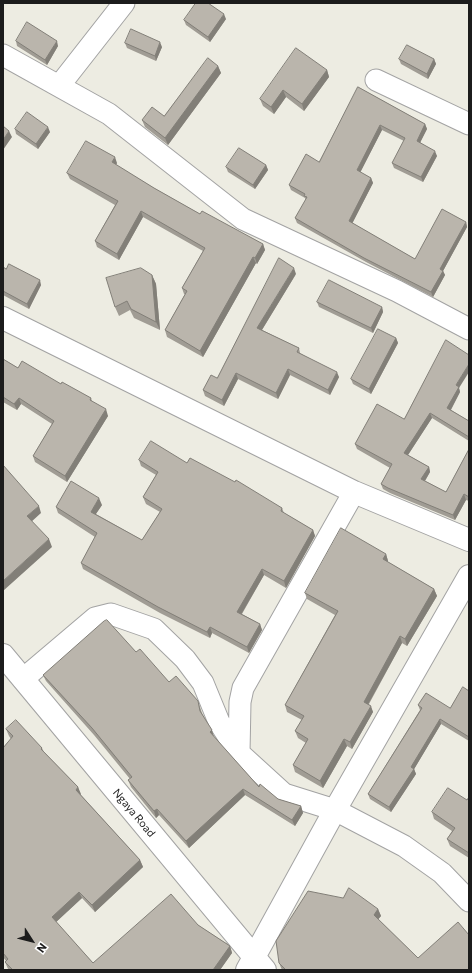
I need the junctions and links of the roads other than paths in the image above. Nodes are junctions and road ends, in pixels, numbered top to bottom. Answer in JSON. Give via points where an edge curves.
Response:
{"nodes":[{"id":1,"x":124,"y":3,"type":"edge"},
{"id":2,"x":3,"y":55,"type":"edge"},
{"id":3,"x":376,"y":80,"type":"dead end"},
{"id":4,"x":59,"y":86,"type":"junction"},
{"id":5,"x":469,"y":124,"type":"edge"},
{"id":6,"x":3,"y":318,"type":"edge"},
{"id":7,"x":469,"y":329,"type":"edge"},
{"id":8,"x":354,"y":492,"type":"junction"},
{"id":9,"x":469,"y":540,"type":"edge"},
{"id":10,"x":469,"y":576,"type":"edge"},
{"id":11,"x":3,"y":655,"type":"edge"},
{"id":12,"x":23,"y":679,"type":"junction"},
{"id":13,"x":239,"y":753,"type":"junction"},
{"id":14,"x":334,"y":810,"type":"junction"},
{"id":15,"x":469,"y":901,"type":"edge"},
{"id":16,"x":255,"y":966,"type":"edge"}],
"edges":[{"from":1,"to":4,"type":"street"},
{"from":2,"to":4,"type":"street"},
{"from":3,"to":5,"type":"street"},
{"from":4,"to":7,"type":"street","via":[[109,114],[243,219]]},
{"from":6,"to":8,"type":"street"},
{"from":8,"to":9,"type":"street"},
{"from":8,"to":13,"type":"street","via":[[243,688],[240,702]]},
{"from":10,"to":14,"type":"street"},
{"from":11,"to":12,"type":"street","name":"Ngaya Road"},
{"from":12,"to":13,"type":"street","via":[[95,618],[111,614],[154,630],[185,659],[203,683],[219,722]]},
{"from":12,"to":16,"type":"street","name":"Ngaya Road"},
{"from":13,"to":14,"type":"street","via":[[284,794]]},
{"from":14,"to":15,"type":"street","via":[[404,846],[442,873]]},
{"from":14,"to":16,"type":"street"}]}
